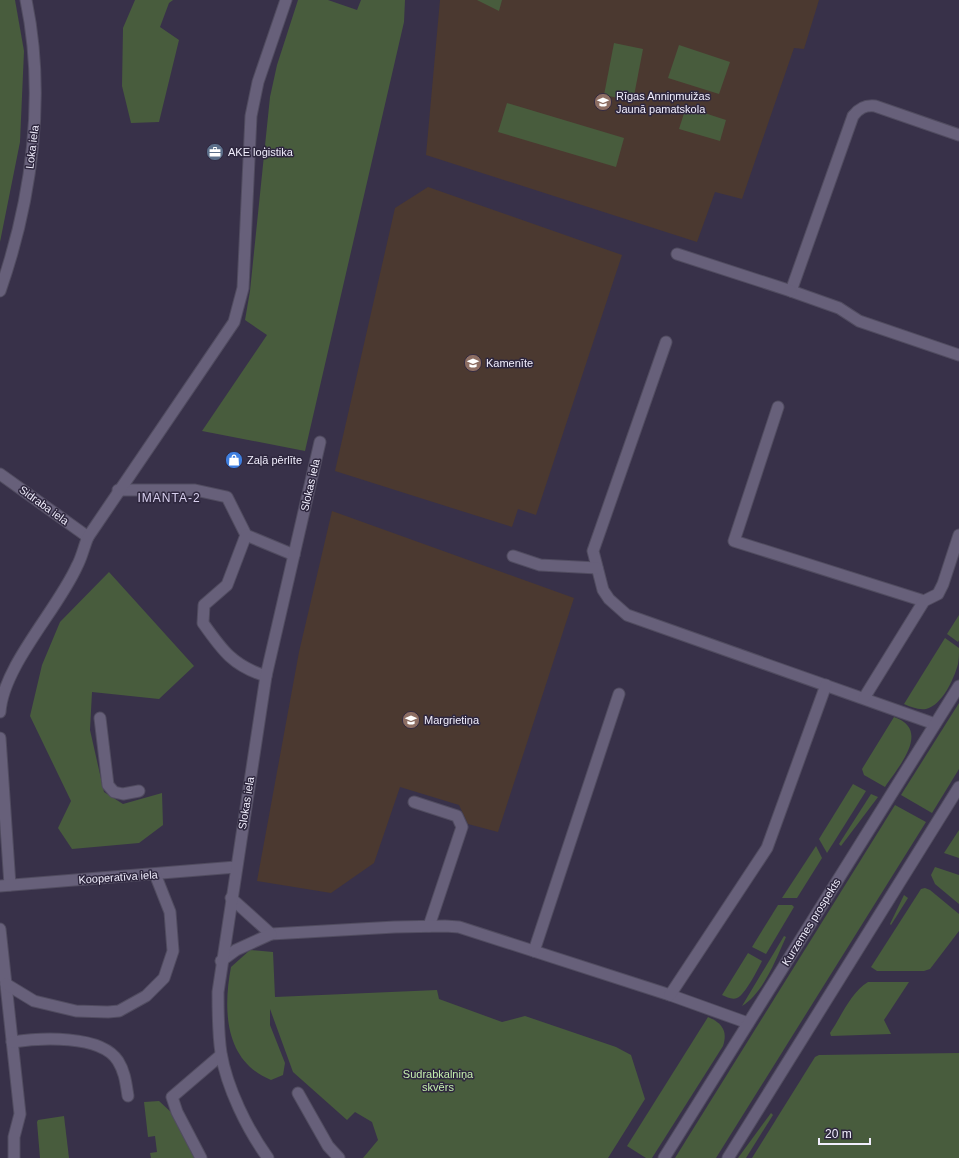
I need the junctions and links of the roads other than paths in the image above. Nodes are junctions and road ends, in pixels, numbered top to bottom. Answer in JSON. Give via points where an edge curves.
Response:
{"nodes":[{"id":1,"x":26,"y":0,"type":"edge"},
{"id":2,"x":286,"y":0,"type":"edge"},
{"id":3,"x":959,"y":134,"type":"edge"},
{"id":4,"x":676,"y":254,"type":"dead end"},
{"id":5,"x":791,"y":291,"type":"junction"},
{"id":6,"x":0,"y":292,"type":"edge"},
{"id":7,"x":666,"y":342,"type":"dead end"},
{"id":8,"x":959,"y":355,"type":"edge"},
{"id":9,"x":778,"y":407,"type":"dead end"},
{"id":10,"x":320,"y":442,"type":"dead end"},
{"id":11,"x":0,"y":474,"type":"edge"},
{"id":12,"x":118,"y":490,"type":"junction"},
{"id":13,"x":246,"y":535,"type":"junction"},
{"id":14,"x":959,"y":535,"type":"edge"},
{"id":15,"x":88,"y":537,"type":"junction"},
{"id":16,"x":294,"y":555,"type":"junction"},
{"id":17,"x":513,"y":556,"type":"dead end"},
{"id":18,"x":597,"y":568,"type":"junction"},
{"id":19,"x":924,"y":601,"type":"junction"},
{"id":20,"x":266,"y":676,"type":"junction"},
{"id":21,"x":826,"y":685,"type":"junction"},
{"id":22,"x":959,"y":686,"type":"edge"},
{"id":23,"x":619,"y":694,"type":"dead end"},
{"id":24,"x":864,"y":698,"type":"junction"},
{"id":25,"x":0,"y":712,"type":"edge"},
{"id":26,"x":100,"y":718,"type":"dead end"},
{"id":27,"x":935,"y":724,"type":"junction"},
{"id":28,"x":0,"y":738,"type":"edge"},
{"id":29,"x":959,"y":787,"type":"edge"},
{"id":30,"x":140,"y":791,"type":"dead end"},
{"id":31,"x":414,"y":802,"type":"dead end"},
{"id":32,"x":236,"y":867,"type":"junction"},
{"id":33,"x":154,"y":874,"type":"junction"},
{"id":34,"x":5,"y":885,"type":"edge"},
{"id":35,"x":231,"y":898,"type":"junction"},
{"id":36,"x":429,"y":926,"type":"junction"},
{"id":37,"x":0,"y":929,"type":"edge"},
{"id":38,"x":272,"y":934,"type":"junction"},
{"id":39,"x":534,"y":951,"type":"junction"},
{"id":40,"x":221,"y":962,"type":"junction"},
{"id":41,"x":6,"y":984,"type":"junction"},
{"id":42,"x":670,"y":995,"type":"junction"},
{"id":43,"x":748,"y":1023,"type":"junction"},
{"id":44,"x":12,"y":1042,"type":"junction"},
{"id":45,"x":221,"y":1055,"type":"junction"},
{"id":46,"x":298,"y":1093,"type":"dead end"},
{"id":47,"x":128,"y":1096,"type":"dead end"},
{"id":48,"x":14,"y":1158,"type":"edge"},
{"id":49,"x":201,"y":1158,"type":"edge"},
{"id":50,"x":268,"y":1158,"type":"edge"},
{"id":51,"x":340,"y":1158,"type":"edge"},
{"id":52,"x":664,"y":1158,"type":"edge"},
{"id":53,"x":728,"y":1158,"type":"edge"}],
"edges":[{"from":1,"to":6,"type":"street","name":"Loka iela","via":[[33,36],[36,117],[25,196]]},
{"from":2,"to":12,"type":"street","via":[[258,82],[250,116],[243,288],[234,322]]},
{"from":3,"to":5,"type":"street","via":[[875,106],[866,105],[858,109],[853,116]]},
{"from":4,"to":5,"type":"street"},
{"from":5,"to":8,"type":"street","via":[[838,308],[859,321]]},
{"from":7,"to":18,"type":"street","via":[[593,551]]},
{"from":9,"to":19,"type":"street","via":[[734,541]]},
{"from":10,"to":16,"type":"street","name":"Slokas iela"},
{"from":11,"to":15,"type":"street","name":"Sidraba iela"},
{"from":12,"to":13,"type":"street","via":[[195,490],[227,498]]},
{"from":12,"to":15,"type":"street"},
{"from":13,"to":16,"type":"street"},
{"from":13,"to":20,"type":"street","via":[[227,585],[204,605],[203,623],[226,654],[250,671]]},
{"from":14,"to":19,"type":"street","via":[[938,594]]},
{"from":15,"to":25,"type":"street","via":[[77,566],[13,671],[0,704]]},
{"from":16,"to":20,"type":"street","name":"Slokas iela"},
{"from":17,"to":18,"type":"street","via":[[540,565]]},
{"from":18,"to":21,"type":"street","via":[[609,599],[627,615]]},
{"from":19,"to":24,"type":"street"},
{"from":20,"to":32,"type":"street","name":"Slokas iela"},
{"from":21,"to":24,"type":"street"},
{"from":21,"to":42,"type":"street","via":[[767,848]]},
{"from":22,"to":27,"type":"street","name":"Kurzemes prospekts"},
{"from":23,"to":39,"type":"street"},
{"from":24,"to":27,"type":"street"},
{"from":26,"to":30,"type":"street","via":[[108,785],[114,792],[123,794]]},
{"from":27,"to":43,"type":"street","name":"Kurzemes prospekts"},
{"from":28,"to":34,"type":"street"},
{"from":29,"to":53,"type":"street"},
{"from":31,"to":36,"type":"street","via":[[457,816],[462,827]]},
{"from":32,"to":33,"type":"street","name":"Kooperatīva iela"},
{"from":32,"to":35,"type":"street","name":"Slokas iela"},
{"from":33,"to":34,"type":"street","name":"Kooperatīva iela"},
{"from":33,"to":41,"type":"street","via":[[170,912],[173,952],[164,978],[146,996],[119,1011],[76,1011],[34,1001]]},
{"from":35,"to":38,"type":"street"},
{"from":35,"to":40,"type":"street","name":"Slokas iela"},
{"from":36,"to":38,"type":"street"},
{"from":36,"to":39,"type":"street","via":[[459,927]]},
{"from":37,"to":41,"type":"street"},
{"from":38,"to":40,"type":"street","via":[[236,950]]},
{"from":39,"to":42,"type":"street"},
{"from":40,"to":45,"type":"street","name":"Slokas iela","via":[[218,1033]]},
{"from":41,"to":44,"type":"street"},
{"from":42,"to":43,"type":"street"},
{"from":43,"to":52,"type":"street","name":"Kurzemes prospekts"},
{"from":44,"to":47,"type":"street","via":[[34,1039],[85,1041],[118,1060],[126,1077]]},
{"from":44,"to":48,"type":"street","via":[[20,1114],[14,1137]]},
{"from":45,"to":49,"type":"street","via":[[172,1097]]},
{"from":45,"to":50,"type":"street","name":"Slokas iela","via":[[236,1101],[255,1139]]},
{"from":46,"to":51,"type":"street","via":[[328,1146]]}]}
